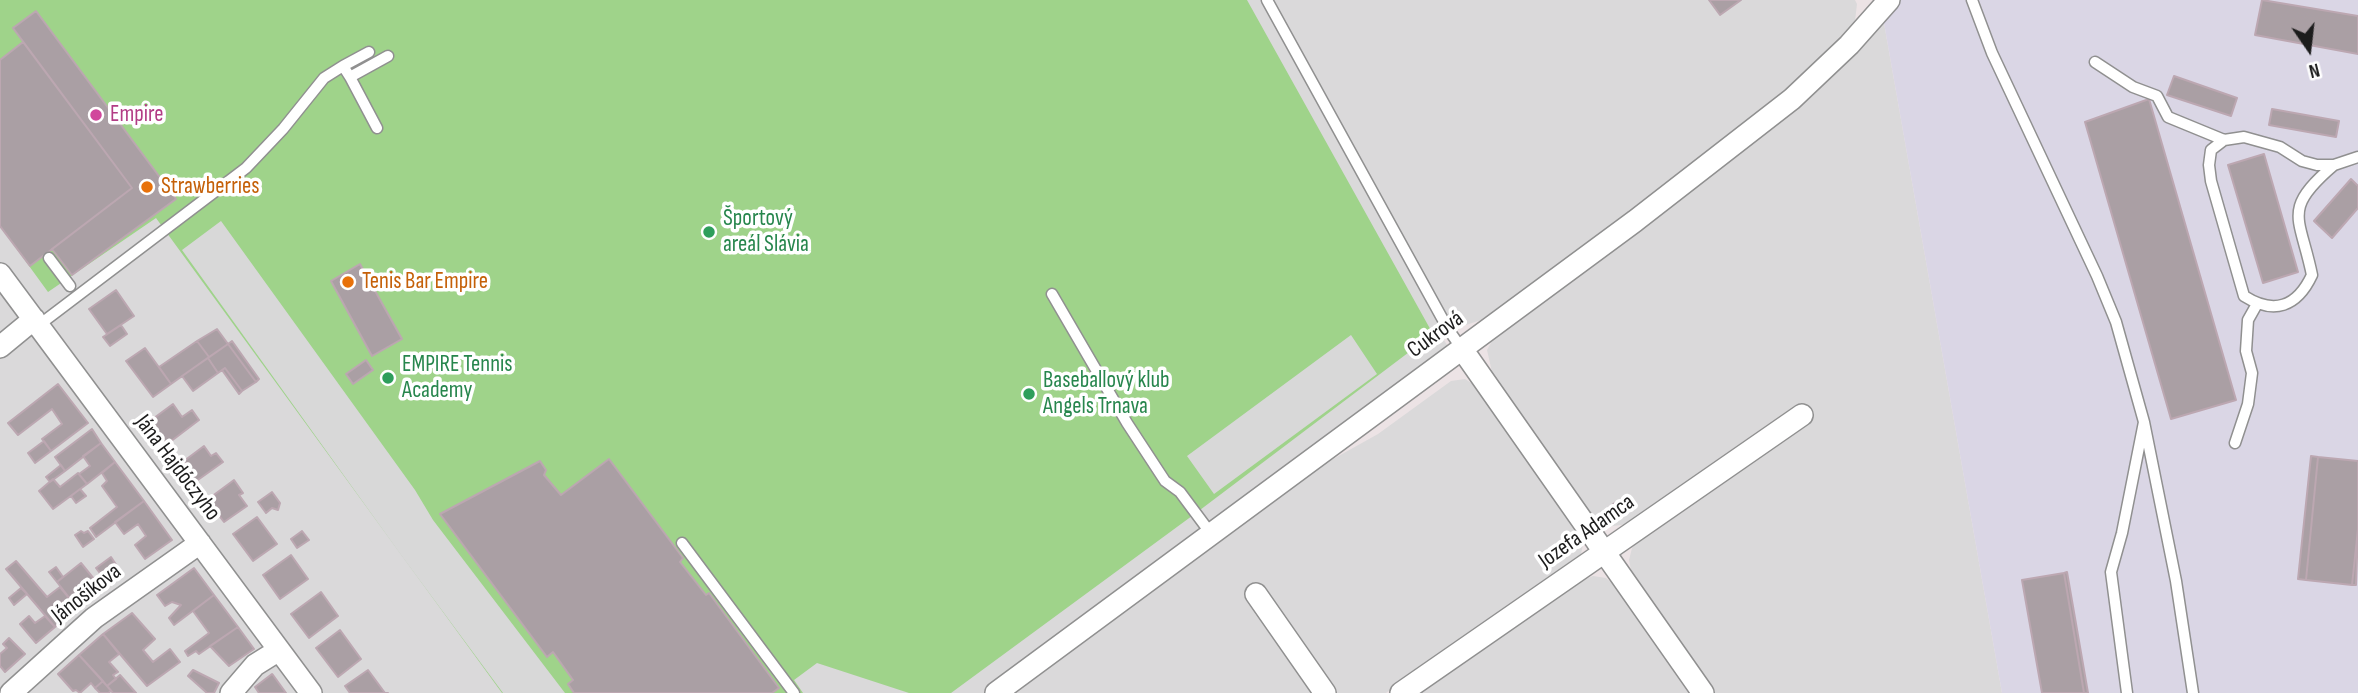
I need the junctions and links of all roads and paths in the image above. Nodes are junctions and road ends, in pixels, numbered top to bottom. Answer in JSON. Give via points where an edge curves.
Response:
{"nodes":[{"id":1,"x":1267,"y":0,"type":"edge"},
{"id":2,"x":1889,"y":0,"type":"edge"},
{"id":3,"x":1972,"y":0,"type":"edge"},
{"id":4,"x":369,"y":52,"type":"dead end"},
{"id":5,"x":388,"y":56,"type":"dead end"},
{"id":6,"x":2095,"y":62,"type":"dead end"},
{"id":7,"x":343,"y":66,"type":"junction"},
{"id":8,"x":350,"y":78,"type":"junction"},
{"id":9,"x":377,"y":128,"type":"dead end"},
{"id":10,"x":2224,"y":140,"type":"junction"},
{"id":11,"x":2358,"y":157,"type":"edge"},
{"id":12,"x":2334,"y":165,"type":"junction"},
{"id":13,"x":49,"y":258,"type":"dead end"},
{"id":14,"x":0,"y":274,"type":"edge"},
{"id":15,"x":70,"y":286,"type":"dead end"},
{"id":16,"x":1052,"y":294,"type":"dead end"},
{"id":17,"x":2257,"y":304,"type":"junction"},
{"id":18,"x":36,"y":322,"type":"junction"},
{"id":19,"x":0,"y":347,"type":"edge"},
{"id":20,"x":1462,"y":349,"type":"junction"},
{"id":21,"x":1802,"y":415,"type":"dead end"},
{"id":22,"x":2144,"y":422,"type":"junction"},
{"id":23,"x":2235,"y":443,"type":"dead end"},
{"id":24,"x":1212,"y":535,"type":"junction"},
{"id":25,"x":201,"y":543,"type":"junction"},
{"id":26,"x":682,"y":543,"type":"dead end"},
{"id":27,"x":1604,"y":552,"type":"junction"},
{"id":28,"x":1256,"y":594,"type":"dead end"},
{"id":29,"x":279,"y":650,"type":"junction"},
{"id":30,"x":10,"y":693,"type":"edge"},
{"id":31,"x":231,"y":693,"type":"edge"},
{"id":32,"x":312,"y":693,"type":"edge"},
{"id":33,"x":794,"y":693,"type":"edge"},
{"id":34,"x":996,"y":693,"type":"edge"},
{"id":35,"x":1325,"y":693,"type":"edge"},
{"id":36,"x":1402,"y":693,"type":"edge"},
{"id":37,"x":1703,"y":693,"type":"edge"},
{"id":38,"x":2127,"y":693,"type":"edge"},
{"id":39,"x":2193,"y":693,"type":"edge"}],
"edges":[{"from":1,"to":20,"type":"lane"},
{"from":2,"to":20,"type":"street","name":"Cukrová","via":[[1792,99]]},
{"from":3,"to":22,"type":"lane","via":[[2111,311]]},
{"from":4,"to":7,"type":"lane"},
{"from":5,"to":8,"type":"lane"},
{"from":6,"to":10,"type":"lane","via":[[2133,87],[2157,96],[2168,117]]},
{"from":7,"to":8,"type":"lane"},
{"from":7,"to":18,"type":"lane","via":[[324,78],[246,168]]},
{"from":8,"to":9,"type":"lane"},
{"from":10,"to":12,"type":"lane","via":[[2244,137],[2280,147],[2317,166]]},
{"from":10,"to":17,"type":"lane","via":[[2211,150],[2211,181],[2244,296]]},
{"from":11,"to":12,"type":"lane"},
{"from":12,"to":17,"type":"lane","via":[[2315,181],[2298,209],[2312,275],[2306,289],[2293,301],[2276,307]]},
{"from":13,"to":15,"type":"lane"},
{"from":14,"to":18,"type":"street","name":"Jána Hajdóczyho"},
{"from":16,"to":24,"type":"lane","via":[[1164,481],[1181,492]]},
{"from":17,"to":23,"type":"lane","via":[[2248,320],[2246,351],[2252,373],[2248,404]]},
{"from":18,"to":19,"type":"street"},
{"from":18,"to":25,"type":"street","name":"Jána Hajdóczyho"},
{"from":20,"to":24,"type":"street","name":"Cukrová"},
{"from":20,"to":27,"type":"street"},
{"from":21,"to":27,"type":"street","name":"Jozefa Adamca"},
{"from":22,"to":38,"type":"lane","via":[[2111,572]]},
{"from":22,"to":39,"type":"lane"},
{"from":24,"to":34,"type":"street","name":"Cukrová"},
{"from":25,"to":29,"type":"street","name":"Jána Hajdóczyho"},
{"from":25,"to":30,"type":"street","name":"Jánošíkova","via":[[94,618]]},
{"from":26,"to":33,"type":"lane"},
{"from":27,"to":36,"type":"street","name":"Jozefa Adamca"},
{"from":27,"to":37,"type":"street"},
{"from":28,"to":35,"type":"street"},
{"from":29,"to":31,"type":"street","via":[[255,665]]},
{"from":29,"to":32,"type":"street","name":"Jána Hajdóczyho"}]}
